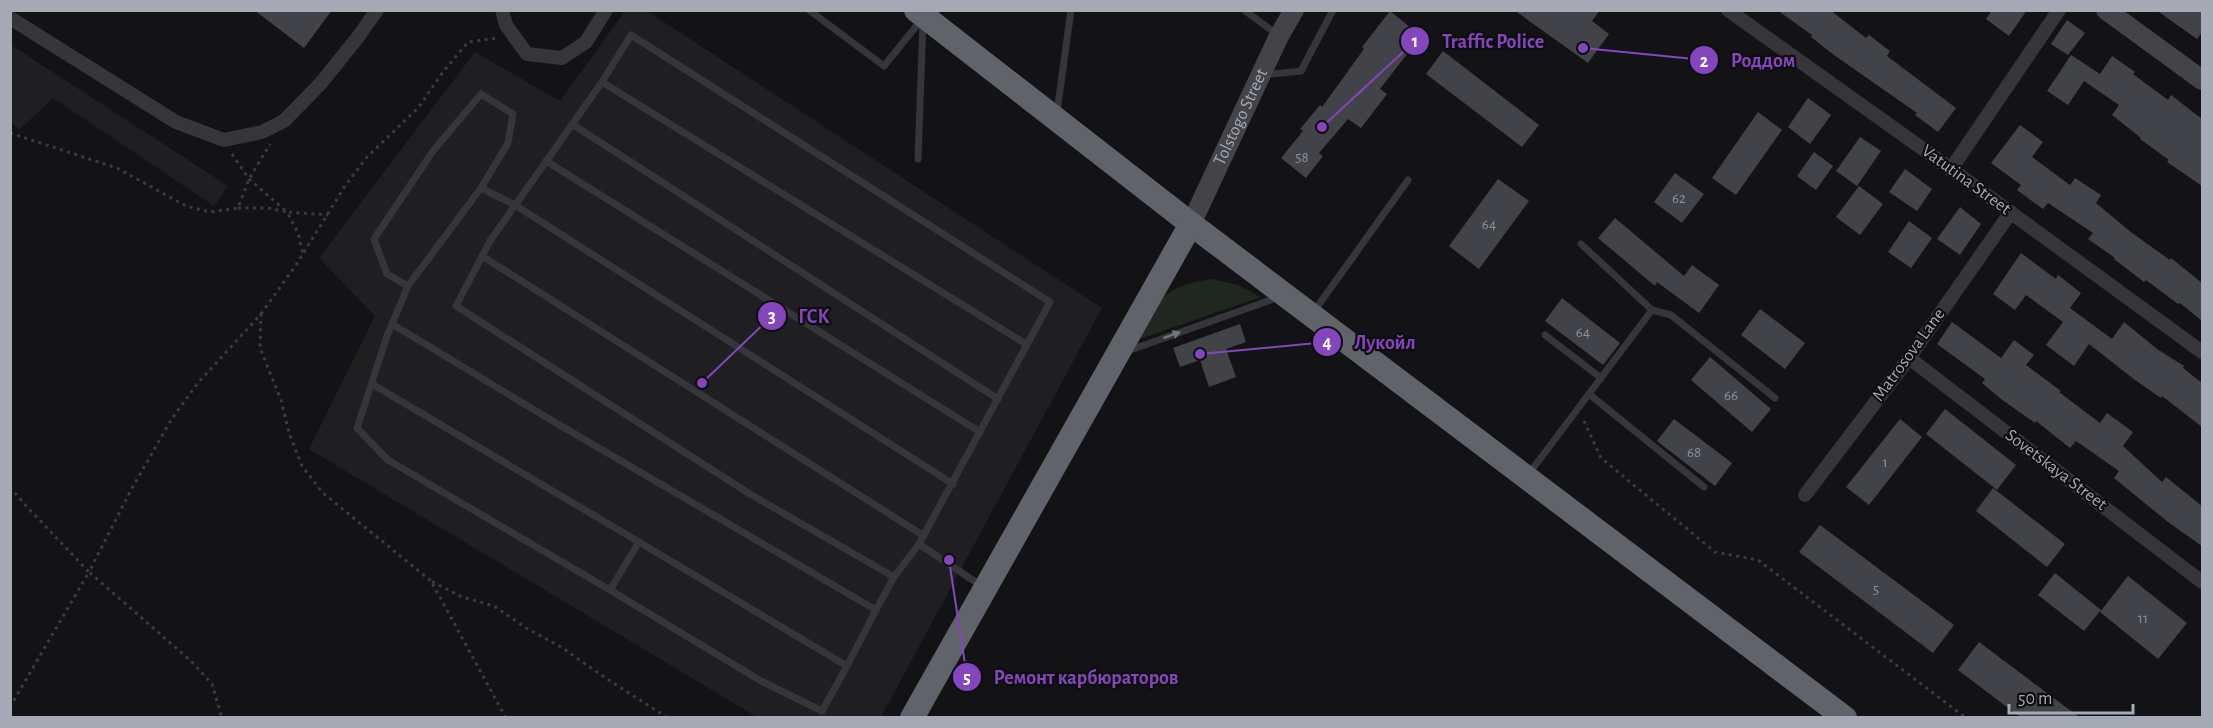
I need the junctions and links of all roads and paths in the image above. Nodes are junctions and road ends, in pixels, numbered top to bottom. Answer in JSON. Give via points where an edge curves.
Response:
{"nodes":[{"id":1,"x":377,"y":10,"type":"edge"},
{"id":2,"x":502,"y":10,"type":"edge"},
{"id":3,"x":606,"y":10,"type":"edge"},
{"id":4,"x":809,"y":10,"type":"edge"},
{"id":5,"x":1071,"y":10,"type":"edge"},
{"id":6,"x":1244,"y":10,"type":"edge"},
{"id":7,"x":1294,"y":10,"type":"edge"},
{"id":8,"x":1333,"y":10,"type":"edge"},
{"id":9,"x":1728,"y":10,"type":"edge"},
{"id":10,"x":2059,"y":10,"type":"edge"},
{"id":11,"x":2106,"y":10,"type":"edge"},
{"id":12,"x":920,"y":13,"type":"edge"},
{"id":13,"x":10,"y":18,"type":"edge"},
{"id":14,"x":513,"y":35,"type":"junction"},
{"id":15,"x":1279,"y":36,"type":"junction"},
{"id":16,"x":1260,"y":75,"type":"junction"},
{"id":17,"x":2202,"y":80,"type":"edge"},
{"id":18,"x":602,"y":82,"type":"junction"},
{"id":19,"x":1056,"y":120,"type":"junction"},
{"id":20,"x":285,"y":121,"type":"junction"},
{"id":21,"x":572,"y":124,"type":"junction"},
{"id":22,"x":10,"y":133,"type":"edge"},
{"id":23,"x":224,"y":141,"type":"junction"},
{"id":24,"x":918,"y":159,"type":"dead end"},
{"id":25,"x":546,"y":161,"type":"junction"},
{"id":26,"x":1951,"y":169,"type":"junction"},
{"id":27,"x":249,"y":179,"type":"junction"},
{"id":28,"x":1408,"y":180,"type":"dead end"},
{"id":29,"x":481,"y":188,"type":"junction"},
{"id":30,"x":515,"y":205,"type":"junction"},
{"id":31,"x":238,"y":208,"type":"junction"},
{"id":32,"x":287,"y":212,"type":"junction"},
{"id":33,"x":2011,"y":212,"type":"junction"},
{"id":34,"x":328,"y":215,"type":"junction"},
{"id":35,"x":1191,"y":224,"type":"junction"},
{"id":36,"x":1581,"y":244,"type":"dead end"},
{"id":37,"x":303,"y":254,"type":"junction"},
{"id":38,"x":482,"y":256,"type":"junction"},
{"id":39,"x":408,"y":286,"type":"junction"},
{"id":40,"x":1284,"y":295,"type":"junction"},
{"id":41,"x":1652,"y":310,"type":"junction"},
{"id":42,"x":261,"y":314,"type":"junction"},
{"id":43,"x":1311,"y":315,"type":"junction"},
{"id":44,"x":392,"y":324,"type":"junction"},
{"id":45,"x":1545,"y":335,"type":"dead end"},
{"id":46,"x":1026,"y":344,"type":"junction"},
{"id":47,"x":2202,"y":352,"type":"edge"},
{"id":48,"x":1117,"y":355,"type":"junction"},
{"id":49,"x":1909,"y":358,"type":"junction"},
{"id":50,"x":1601,"y":378,"type":"junction"},
{"id":51,"x":372,"y":384,"type":"junction"},
{"id":52,"x":1588,"y":394,"type":"junction"},
{"id":53,"x":1775,"y":398,"type":"dead end"},
{"id":54,"x":998,"y":399,"type":"junction"},
{"id":55,"x":1578,"y":408,"type":"junction"},
{"id":56,"x":980,"y":432,"type":"junction"},
{"id":57,"x":1526,"y":477,"type":"junction"},
{"id":58,"x":953,"y":484,"type":"junction"},
{"id":59,"x":10,"y":487,"type":"edge"},
{"id":60,"x":1704,"y":487,"type":"dead end"},
{"id":61,"x":1805,"y":495,"type":"dead end"},
{"id":62,"x":924,"y":536,"type":"junction"},
{"id":63,"x":639,"y":542,"type":"junction"},
{"id":64,"x":919,"y":544,"type":"junction"},
{"id":65,"x":89,"y":572,"type":"junction"},
{"id":66,"x":894,"y":577,"type":"junction"},
{"id":67,"x":431,"y":581,"type":"junction"},
{"id":68,"x":2202,"y":582,"type":"edge"},
{"id":69,"x":985,"y":588,"type":"junction"},
{"id":70,"x":610,"y":590,"type":"junction"},
{"id":71,"x":876,"y":610,"type":"junction"},
{"id":72,"x":847,"y":666,"type":"junction"},
{"id":73,"x":10,"y":707,"type":"edge"},
{"id":74,"x":222,"y":717,"type":"edge"},
{"id":75,"x":506,"y":717,"type":"edge"},
{"id":76,"x":668,"y":717,"type":"edge"},
{"id":77,"x":912,"y":717,"type":"edge"},
{"id":78,"x":1845,"y":717,"type":"edge"},
{"id":79,"x":1966,"y":717,"type":"edge"}],
"edges":[{"from":1,"to":20,"type":"street","via":[[328,74]]},
{"from":2,"to":14,"type":"street"},
{"from":3,"to":14,"type":"street","via":[[586,42],[562,58],[527,54]]},
{"from":4,"to":12,"type":"lane","via":[[884,66]]},
{"from":5,"to":19,"type":"lane"},
{"from":6,"to":15,"type":"lane"},
{"from":7,"to":15,"type":"main road","name":"Tolstogo Street"},
{"from":8,"to":16,"type":"lane","via":[[1300,71]]},
{"from":9,"to":26,"type":"street","name":"Vatutina Street"},
{"from":10,"to":26,"type":"street"},
{"from":11,"to":17,"type":"main road"},
{"from":12,"to":19,"type":"highway"},
{"from":12,"to":24,"type":"lane"},
{"from":13,"to":23,"type":"street","via":[[176,122]]},
{"from":14,"to":34,"type":"path","via":[[468,42],[418,108],[367,157]]},
{"from":15,"to":16,"type":"main road","name":"Tolstogo Street"},
{"from":16,"to":35,"type":"main road","name":"Tolstogo Street"},
{"from":18,"to":21,"type":"lane"},
{"from":18,"to":46,"type":"lane"},
{"from":18,"to":46,"type":"lane","via":[[631,35],[1050,302]]},
{"from":19,"to":35,"type":"highway"},
{"from":20,"to":23,"type":"street"},
{"from":20,"to":27,"type":"path"},
{"from":21,"to":25,"type":"lane"},
{"from":21,"to":54,"type":"lane"},
{"from":22,"to":31,"type":"path","via":[[117,168],[186,206],[210,212]]},
{"from":23,"to":27,"type":"path"},
{"from":25,"to":30,"type":"lane"},
{"from":25,"to":56,"type":"lane"},
{"from":26,"to":33,"type":"street","name":"Vatutina Street"},
{"from":27,"to":31,"type":"path"},
{"from":27,"to":32,"type":"path"},
{"from":28,"to":43,"type":"lane"},
{"from":29,"to":30,"type":"lane"},
{"from":29,"to":39,"type":"lane"},
{"from":29,"to":39,"type":"lane","via":[[508,143],[513,114],[481,94],[433,151],[374,239],[387,274]]},
{"from":30,"to":38,"type":"lane"},
{"from":30,"to":58,"type":"lane"},
{"from":31,"to":32,"type":"path"},
{"from":32,"to":34,"type":"path"},
{"from":32,"to":37,"type":"path"},
{"from":33,"to":47,"type":"street","name":"Vatutina Street"},
{"from":33,"to":49,"type":"street","name":"Matrosova Lane"},
{"from":34,"to":37,"type":"path"},
{"from":35,"to":40,"type":"highway"},
{"from":35,"to":48,"type":"highway"},
{"from":36,"to":41,"type":"lane"},
{"from":37,"to":42,"type":"path"},
{"from":38,"to":62,"type":"lane"},
{"from":38,"to":66,"type":"lane","via":[[456,306],[750,494]]},
{"from":39,"to":44,"type":"lane"},
{"from":40,"to":43,"type":"highway"},
{"from":48,"to":40,"type":"lane","one_way":true},
{"from":41,"to":50,"type":"lane"},
{"from":41,"to":53,"type":"lane","via":[[1671,315]]},
{"from":42,"to":65,"type":"path","via":[[197,384],[171,420]]},
{"from":42,"to":67,"type":"path","via":[[260,348],[302,466],[322,493]]},
{"from":43,"to":57,"type":"highway"},
{"from":44,"to":51,"type":"lane"},
{"from":44,"to":71,"type":"lane"},
{"from":45,"to":50,"type":"lane"},
{"from":46,"to":54,"type":"lane"},
{"from":48,"to":69,"type":"highway"},
{"from":49,"to":61,"type":"street","name":"Matrosova Lane"},
{"from":49,"to":68,"type":"street","name":"Sovetskaya Street"},
{"from":50,"to":52,"type":"lane"},
{"from":51,"to":63,"type":"lane"},
{"from":51,"to":70,"type":"lane","via":[[357,428],[388,460]]},
{"from":52,"to":55,"type":"lane"},
{"from":52,"to":60,"type":"lane"},
{"from":54,"to":56,"type":"lane"},
{"from":55,"to":57,"type":"lane"},
{"from":55,"to":79,"type":"path","via":[[1602,458],[1715,552],[1758,560]]},
{"from":56,"to":58,"type":"lane"},
{"from":57,"to":78,"type":"highway"},
{"from":58,"to":62,"type":"lane"},
{"from":59,"to":65,"type":"path"},
{"from":62,"to":64,"type":"lane"},
{"from":63,"to":70,"type":"lane"},
{"from":63,"to":72,"type":"lane"},
{"from":64,"to":66,"type":"lane"},
{"from":64,"to":69,"type":"lane"},
{"from":65,"to":73,"type":"path"},
{"from":65,"to":74,"type":"path","via":[[191,661],[212,684]]},
{"from":66,"to":71,"type":"lane"},
{"from":67,"to":75,"type":"path"},
{"from":67,"to":76,"type":"path","via":[[462,597],[494,606]]},
{"from":69,"to":77,"type":"highway"},
{"from":70,"to":72,"type":"lane","via":[[761,681],[822,711]]},
{"from":71,"to":72,"type":"lane"}]}
